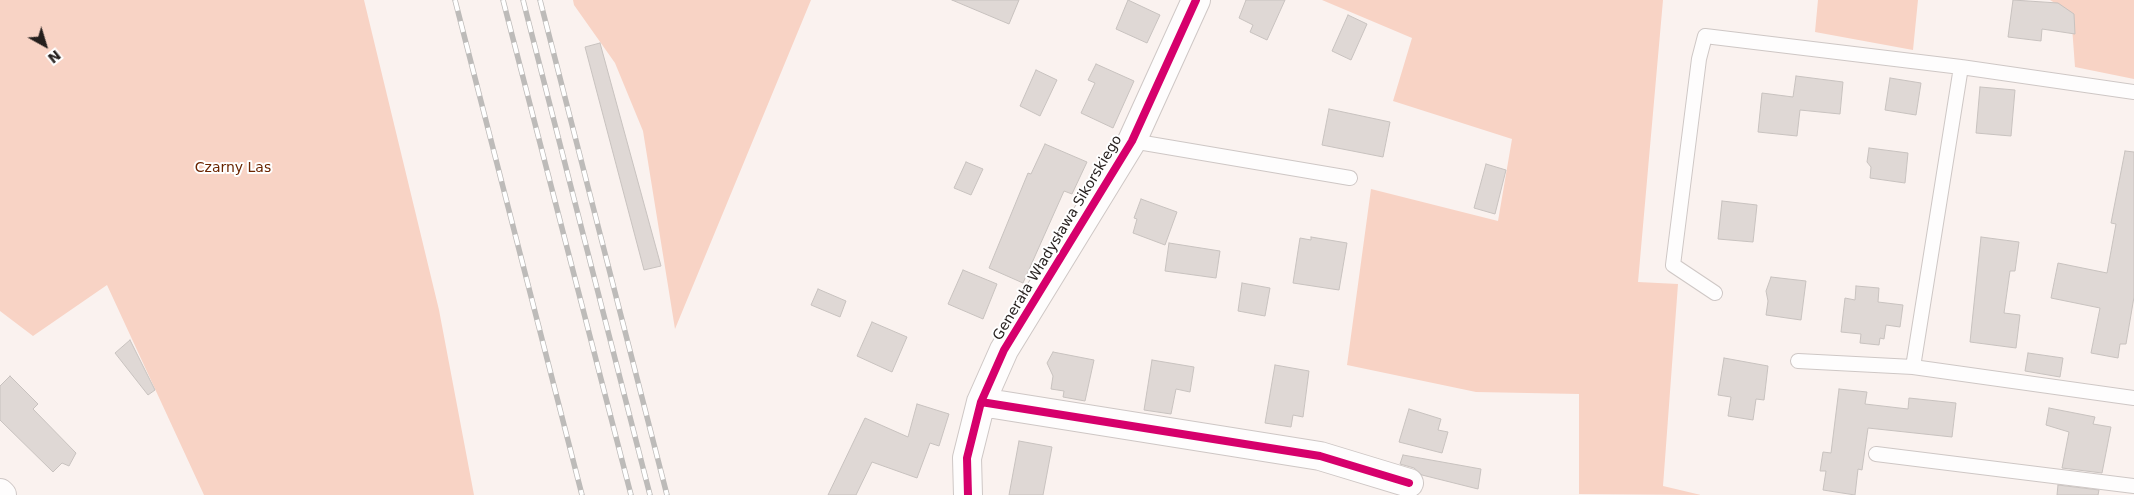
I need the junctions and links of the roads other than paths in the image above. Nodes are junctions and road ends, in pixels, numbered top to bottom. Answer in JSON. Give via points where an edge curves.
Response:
{"nodes":[{"id":1,"x":1196,"y":0,"type":"edge"},
{"id":2,"x":1961,"y":67,"type":"junction"},
{"id":3,"x":2134,"y":92,"type":"edge"},
{"id":4,"x":1132,"y":141,"type":"junction"},
{"id":5,"x":1350,"y":178,"type":"dead end"},
{"id":6,"x":1715,"y":293,"type":"dead end"},
{"id":7,"x":1798,"y":361,"type":"dead end"},
{"id":8,"x":1913,"y":367,"type":"junction"},
{"id":9,"x":2134,"y":398,"type":"edge"},
{"id":10,"x":981,"y":402,"type":"junction"},
{"id":11,"x":1876,"y":454,"type":"dead end"},
{"id":12,"x":1410,"y":483,"type":"dead end"},
{"id":13,"x":2134,"y":486,"type":"edge"},
{"id":14,"x":968,"y":495,"type":"edge"}],
"edges":[{"from":1,"to":4,"type":"street","name":"Generała Władysława Sikorskiego"},
{"from":2,"to":3,"type":"lane"},
{"from":2,"to":6,"type":"lane","via":[[1705,36],[1698,59],[1673,265]]},
{"from":2,"to":8,"type":"lane"},
{"from":4,"to":5,"type":"lane"},
{"from":4,"to":10,"type":"street","name":"Generała Władysława Sikorskiego","via":[[1004,350]]},
{"from":7,"to":8,"type":"lane"},
{"from":8,"to":9,"type":"lane"},
{"from":10,"to":12,"type":"street","via":[[1320,456]]},
{"from":10,"to":14,"type":"street","name":"Generała Władysława Sikorskiego","via":[[967,458]]},
{"from":11,"to":13,"type":"lane"}]}
